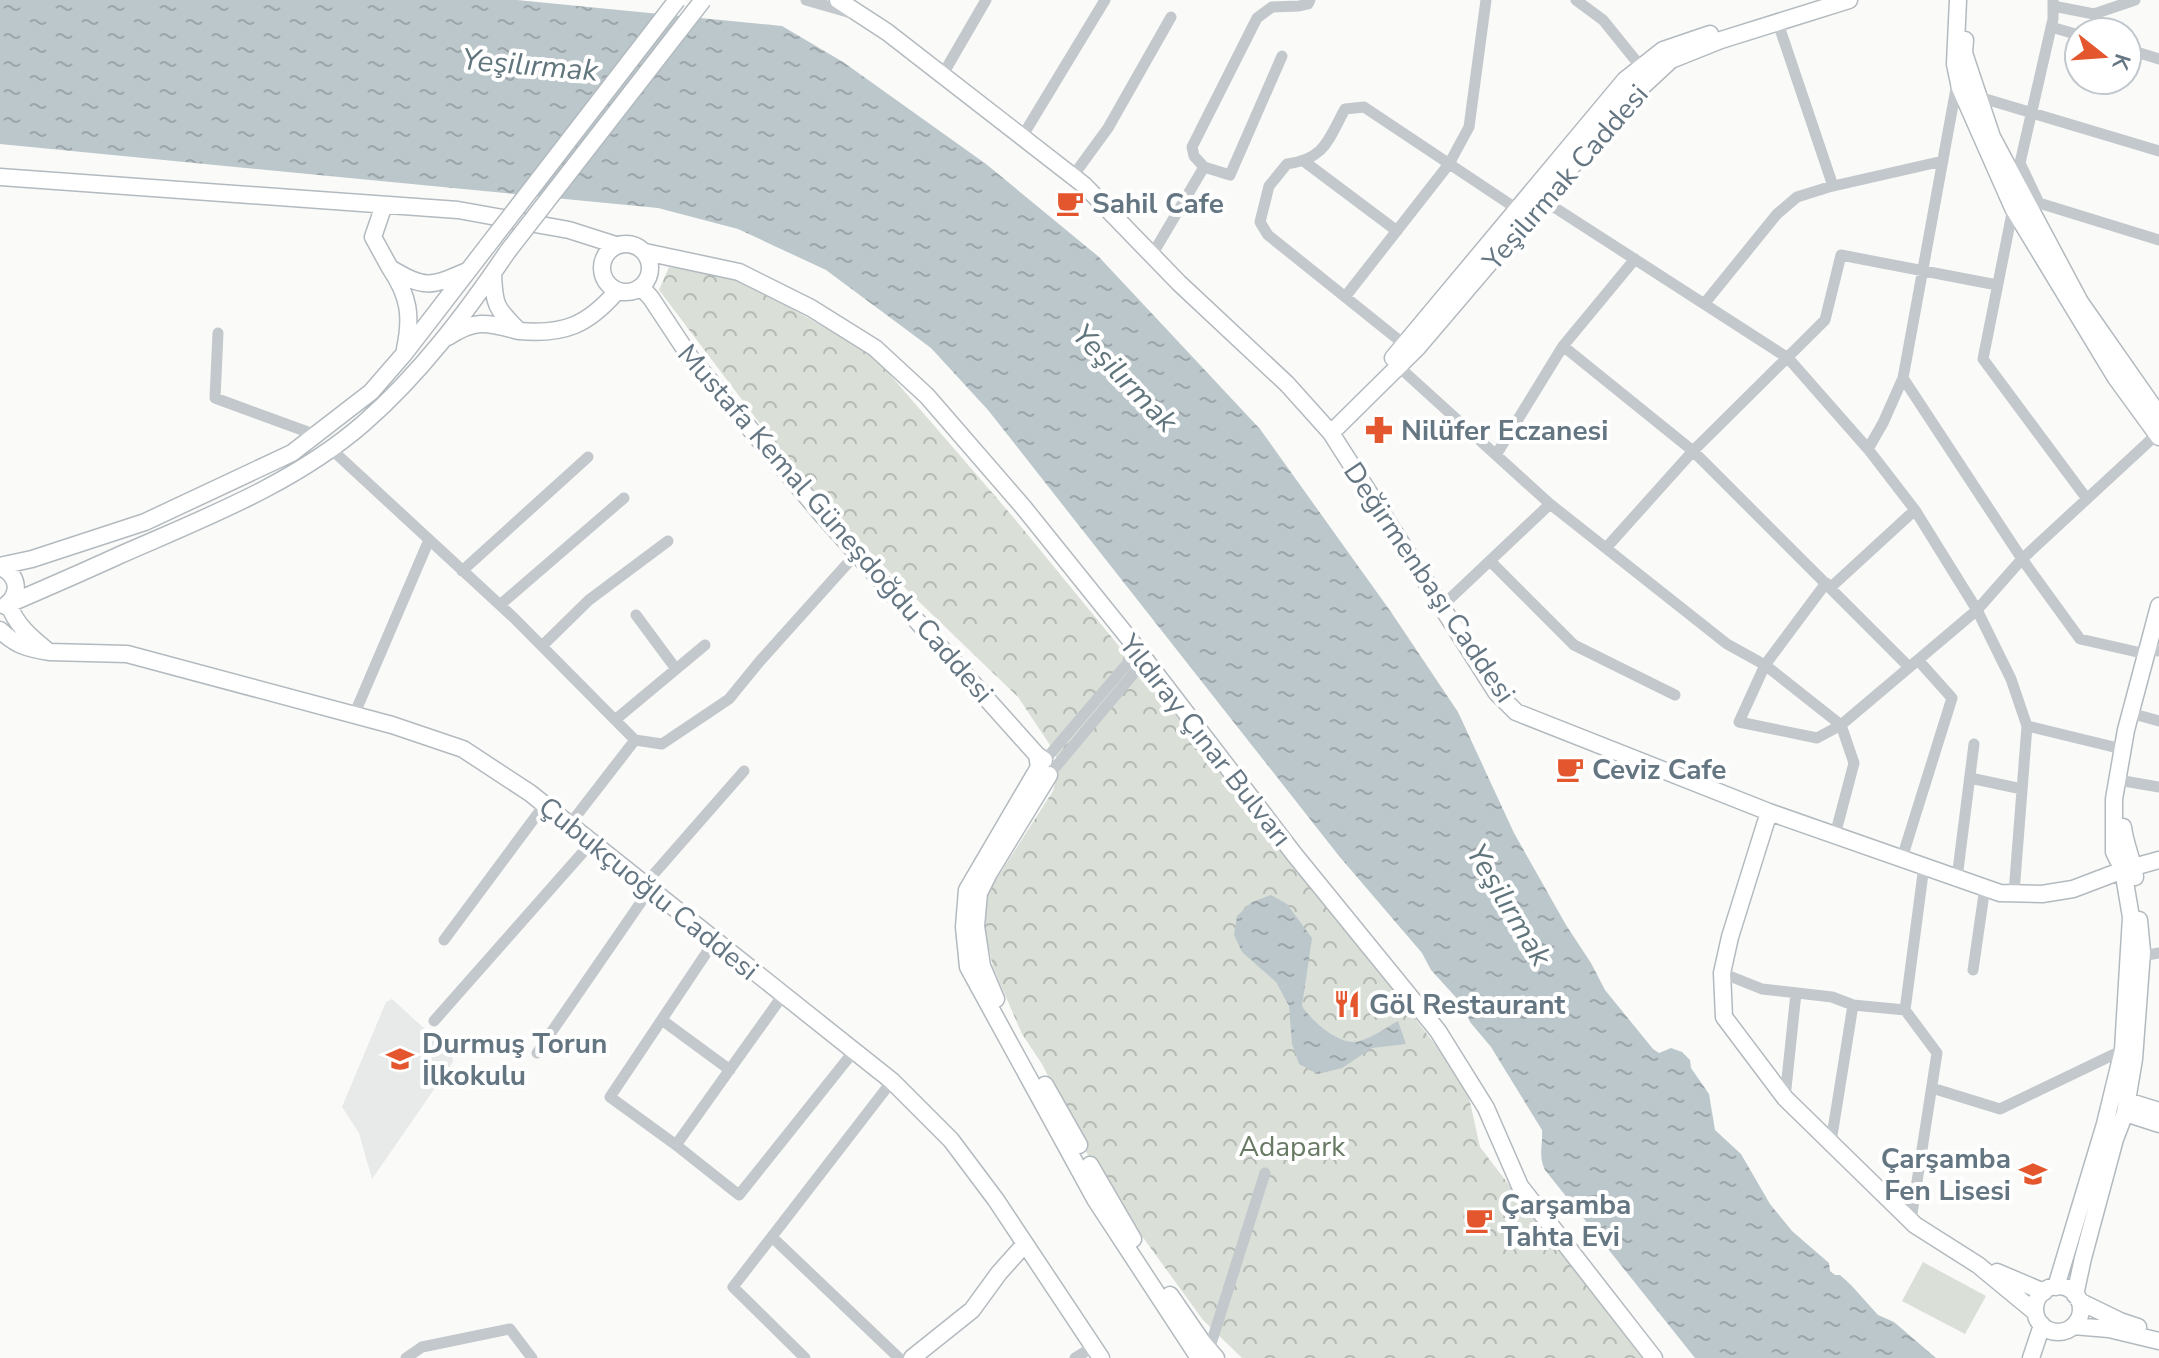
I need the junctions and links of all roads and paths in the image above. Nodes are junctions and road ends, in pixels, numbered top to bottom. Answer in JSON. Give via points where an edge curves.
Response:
{"nodes":[{"id":1,"x":677,"y":0,"type":"edge"},
{"id":2,"x":703,"y":0,"type":"edge"},
{"id":3,"x":806,"y":0,"type":"edge"},
{"id":4,"x":838,"y":0,"type":"edge"},
{"id":5,"x":986,"y":0,"type":"edge"},
{"id":6,"x":1105,"y":0,"type":"edge"},
{"id":7,"x":1310,"y":0,"type":"edge"},
{"id":8,"x":1486,"y":0,"type":"edge"},
{"id":9,"x":1576,"y":0,"type":"edge"},
{"id":10,"x":1815,"y":0,"type":"edge"},
{"id":11,"x":1849,"y":0,"type":"edge"},
{"id":12,"x":1958,"y":0,"type":"edge"},
{"id":13,"x":1969,"y":0,"type":"edge"},
{"id":14,"x":2135,"y":0,"type":"edge"},
{"id":15,"x":2053,"y":3,"type":"edge"},
{"id":16,"x":867,"y":17,"type":"junction"},
{"id":17,"x":1171,"y":17,"type":"dead end"},
{"id":18,"x":1778,"y":23,"type":"junction"},
{"id":19,"x":2051,"y":27,"type":"junction"},
{"id":20,"x":2063,"y":30,"type":"edge"},
{"id":21,"x":1282,"y":56,"type":"dead end"},
{"id":22,"x":1641,"y":67,"type":"junction"},
{"id":23,"x":943,"y":74,"type":"junction"},
{"id":24,"x":1958,"y":79,"type":"junction"},
{"id":25,"x":1979,"y":97,"type":"junction"},
{"id":26,"x":2031,"y":113,"type":"junction"},
{"id":27,"x":1022,"y":137,"type":"junction"},
{"id":28,"x":2159,"y":151,"type":"edge"},
{"id":29,"x":1943,"y":161,"type":"junction"},
{"id":30,"x":1305,"y":162,"type":"junction"},
{"id":31,"x":1449,"y":164,"type":"junction"},
{"id":32,"x":1204,"y":167,"type":"junction"},
{"id":33,"x":1073,"y":176,"type":"junction"},
{"id":34,"x":0,"y":177,"type":"edge"},
{"id":35,"x":1833,"y":186,"type":"junction"},
{"id":36,"x":1543,"y":200,"type":"junction"},
{"id":37,"x":384,"y":205,"type":"junction"},
{"id":38,"x":2013,"y":208,"type":"junction"},
{"id":39,"x":1517,"y":209,"type":"junction"},
{"id":40,"x":1397,"y":231,"type":"junction"},
{"id":41,"x":2159,"y":240,"type":"edge"},
{"id":42,"x":616,"y":245,"type":"junction"},
{"id":43,"x":645,"y":252,"type":"junction"},
{"id":44,"x":1152,"y":255,"type":"junction"},
{"id":45,"x":1635,"y":259,"type":"junction"},
{"id":46,"x":390,"y":268,"type":"junction"},
{"id":47,"x":469,"y":271,"type":"junction"},
{"id":48,"x":1923,"y":271,"type":"junction"},
{"id":49,"x":493,"y":273,"type":"junction"},
{"id":50,"x":1997,"y":285,"type":"junction"},
{"id":51,"x":641,"y":287,"type":"junction"},
{"id":52,"x":617,"y":291,"type":"junction"},
{"id":53,"x":1345,"y":297,"type":"junction"},
{"id":54,"x":1704,"y":304,"type":"junction"},
{"id":55,"x":519,"y":331,"type":"junction"},
{"id":56,"x":218,"y":333,"type":"dead end"},
{"id":57,"x":437,"y":345,"type":"junction"},
{"id":58,"x":1405,"y":345,"type":"junction"},
{"id":59,"x":1563,"y":346,"type":"junction"},
{"id":60,"x":404,"y":354,"type":"junction"},
{"id":61,"x":1788,"y":358,"type":"junction"},
{"id":62,"x":1398,"y":366,"type":"junction"},
{"id":63,"x":1903,"y":378,"type":"junction"},
{"id":64,"x":2159,"y":415,"type":"edge"},
{"id":65,"x":1327,"y":428,"type":"junction"},
{"id":66,"x":316,"y":435,"type":"junction"},
{"id":67,"x":2158,"y":436,"type":"edge"},
{"id":68,"x":330,"y":448,"type":"junction"},
{"id":69,"x":1868,"y":449,"type":"junction"},
{"id":70,"x":1693,"y":451,"type":"junction"},
{"id":71,"x":1496,"y":455,"type":"junction"},
{"id":72,"x":588,"y":457,"type":"dead end"},
{"id":73,"x":624,"y":498,"type":"dead end"},
{"id":74,"x":2087,"y":499,"type":"junction"},
{"id":75,"x":1550,"y":504,"type":"junction"},
{"id":76,"x":1915,"y":510,"type":"junction"},
{"id":77,"x":429,"y":540,"type":"junction"},
{"id":78,"x":668,"y":541,"type":"dead end"},
{"id":79,"x":1606,"y":548,"type":"junction"},
{"id":80,"x":856,"y":554,"type":"junction"},
{"id":81,"x":2022,"y":559,"type":"junction"},
{"id":82,"x":1490,"y":561,"type":"junction"},
{"id":83,"x":0,"y":566,"type":"edge"},
{"id":84,"x":462,"y":571,"type":"junction"},
{"id":85,"x":1828,"y":586,"type":"junction"},
{"id":86,"x":500,"y":605,"type":"junction"},
{"id":87,"x":4,"y":606,"type":"edge"},
{"id":88,"x":2159,"y":606,"type":"edge"},
{"id":89,"x":1441,"y":607,"type":"junction"},
{"id":90,"x":1977,"y":610,"type":"junction"},
{"id":91,"x":636,"y":615,"type":"dead end"},
{"id":92,"x":0,"y":630,"type":"edge"},
{"id":93,"x":705,"y":645,"type":"dead end"},
{"id":94,"x":542,"y":646,"type":"junction"},
{"id":95,"x":2156,"y":651,"type":"edge"},
{"id":96,"x":49,"y":652,"type":"junction"},
{"id":97,"x":1141,"y":655,"type":"junction"},
{"id":98,"x":1914,"y":663,"type":"junction"},
{"id":99,"x":1765,"y":665,"type":"junction"},
{"id":100,"x":676,"y":669,"type":"junction"},
{"id":101,"x":1675,"y":695,"type":"dead end"},
{"id":102,"x":354,"y":715,"type":"junction"},
{"id":103,"x":2141,"y":716,"type":"junction"},
{"id":104,"x":615,"y":720,"type":"junction"},
{"id":105,"x":2159,"y":721,"type":"edge"},
{"id":106,"x":1841,"y":725,"type":"junction"},
{"id":107,"x":2027,"y":726,"type":"junction"},
{"id":108,"x":635,"y":740,"type":"junction"},
{"id":109,"x":1974,"y":744,"type":"dead end"},
{"id":110,"x":2122,"y":749,"type":"junction"},
{"id":111,"x":1045,"y":766,"type":"junction"},
{"id":112,"x":744,"y":771,"type":"dead end"},
{"id":113,"x":1970,"y":778,"type":"junction"},
{"id":114,"x":2124,"y":781,"type":"junction"},
{"id":115,"x":2159,"y":787,"type":"edge"},
{"id":116,"x":2022,"y":789,"type":"junction"},
{"id":117,"x":545,"y":804,"type":"junction"},
{"id":118,"x":1769,"y":812,"type":"junction"},
{"id":119,"x":570,"y":824,"type":"junction"},
{"id":120,"x":1835,"y":835,"type":"junction"},
{"id":121,"x":592,"y":842,"type":"junction"},
{"id":122,"x":1902,"y":858,"type":"junction"},
{"id":123,"x":2159,"y":860,"type":"edge"},
{"id":124,"x":1924,"y":866,"type":"junction"},
{"id":125,"x":2128,"y":868,"type":"junction"},
{"id":126,"x":1957,"y":878,"type":"junction"},
{"id":127,"x":648,"y":887,"type":"junction"},
{"id":128,"x":1985,"y":887,"type":"junction"},
{"id":129,"x":2014,"y":893,"type":"junction"},
{"id":130,"x":444,"y":940,"type":"dead end"},
{"id":131,"x":715,"y":940,"type":"junction"},
{"id":132,"x":2159,"y":953,"type":"edge"},
{"id":133,"x":2142,"y":956,"type":"junction"},
{"id":134,"x":1973,"y":970,"type":"dead end"},
{"id":135,"x":1722,"y":973,"type":"junction"},
{"id":136,"x":1796,"y":993,"type":"junction"},
{"id":137,"x":783,"y":995,"type":"junction"},
{"id":138,"x":1853,"y":1005,"type":"junction"},
{"id":139,"x":1905,"y":1010,"type":"junction"},
{"id":140,"x":662,"y":1020,"type":"junction"},
{"id":141,"x":434,"y":1021,"type":"dead end"},
{"id":142,"x":2123,"y":1050,"type":"junction"},
{"id":143,"x":854,"y":1051,"type":"junction"},
{"id":144,"x":537,"y":1053,"type":"dead end"},
{"id":145,"x":730,"y":1070,"type":"junction"},
{"id":146,"x":892,"y":1081,"type":"junction"},
{"id":147,"x":1932,"y":1088,"type":"junction"},
{"id":148,"x":1785,"y":1098,"type":"junction"},
{"id":149,"x":2126,"y":1107,"type":"junction"},
{"id":150,"x":2159,"y":1111,"type":"edge"},
{"id":151,"x":2159,"y":1124,"type":"edge"},
{"id":152,"x":1831,"y":1142,"type":"junction"},
{"id":153,"x":676,"y":1145,"type":"junction"},
{"id":154,"x":1265,"y":1173,"type":"dead end"},
{"id":155,"x":1911,"y":1220,"type":"junction"},
{"id":156,"x":772,"y":1237,"type":"junction"},
{"id":157,"x":1024,"y":1245,"type":"junction"},
{"id":158,"x":1978,"y":1265,"type":"junction"},
{"id":159,"x":2050,"y":1289,"type":"junction"},
{"id":160,"x":2077,"y":1298,"type":"junction"},
{"id":161,"x":2044,"y":1323,"type":"junction"},
{"id":162,"x":2073,"y":1326,"type":"junction"},
{"id":163,"x":2159,"y":1333,"type":"edge"},
{"id":164,"x":2159,"y":1341,"type":"edge"},
{"id":165,"x":1097,"y":1353,"type":"edge"},
{"id":166,"x":1208,"y":1355,"type":"edge"},
{"id":167,"x":2037,"y":1355,"type":"edge"},
{"id":168,"x":406,"y":1358,"type":"edge"},
{"id":169,"x":532,"y":1358,"type":"edge"},
{"id":170,"x":805,"y":1358,"type":"edge"},
{"id":171,"x":899,"y":1358,"type":"edge"},
{"id":172,"x":912,"y":1358,"type":"edge"},
{"id":173,"x":1075,"y":1358,"type":"edge"},
{"id":174,"x":1654,"y":1358,"type":"edge"}],
"edges":[{"from":1,"to":47,"type":"main road","bridge":true},
{"from":2,"to":49,"type":"main road","bridge":true},
{"from":3,"to":16,"type":"street"},
{"from":4,"to":16,"type":"main road","name":"Değirmenbaşı Caddesi"},
{"from":5,"to":23,"type":"street"},
{"from":6,"to":27,"type":"street"},
{"from":7,"to":32,"type":"street","via":[[1272,7],[1257,18],[1192,147]]},
{"from":8,"to":31,"type":"street","via":[[1469,127]]},
{"from":9,"to":22,"type":"street","via":[[1603,20]]},
{"from":10,"to":22,"type":"main road","name":"Yeşilırmak Caddesi","via":[[1663,50]]},
{"from":11,"to":18,"type":"main road","name":"Yeşilırmak Caddesi"},
{"from":12,"to":24,"type":"main road"},
{"from":13,"to":25,"type":"main road","via":[[1964,53]]},
{"from":14,"to":15,"type":"street","via":[[2094,14]]},
{"from":15,"to":19,"type":"street"},
{"from":16,"to":23,"type":"main road","name":"Değirmenbaşı Caddesi"},
{"from":17,"to":33,"type":"street","via":[[1108,128]]},
{"from":18,"to":35,"type":"street"},
{"from":18,"to":36,"type":"main road","name":"Yeşilırmak Caddesi","via":[[1671,60],[1631,97]]},
{"from":19,"to":20,"type":"street"},
{"from":19,"to":26,"type":"street"},
{"from":21,"to":32,"type":"street","via":[[1230,175]]},
{"from":22,"to":39,"type":"main road","name":"Yeşilırmak Caddesi"},
{"from":23,"to":27,"type":"main road","name":"Değirmenbaşı Caddesi"},
{"from":24,"to":29,"type":"street"},
{"from":24,"to":38,"type":"main road"},
{"from":25,"to":26,"type":"street"},
{"from":25,"to":64,"type":"main road","via":[[1992,137],[2080,302]]},
{"from":26,"to":28,"type":"street"},
{"from":26,"to":41,"type":"street","via":[[2020,163],[2039,203]]},
{"from":27,"to":33,"type":"main road","name":"Değirmenbaşı Caddesi"},
{"from":29,"to":35,"type":"street"},
{"from":29,"to":48,"type":"street"},
{"from":30,"to":31,"type":"street","via":[[1321,152],[1345,109],[1364,107]]},
{"from":30,"to":40,"type":"street"},
{"from":30,"to":53,"type":"street","via":[[1287,164],[1269,186],[1260,222],[1268,235]]},
{"from":31,"to":39,"type":"street"},
{"from":31,"to":40,"type":"street"},
{"from":32,"to":44,"type":"street"},
{"from":33,"to":44,"type":"main road","name":"Değirmenbaşı Caddesi"},
{"from":34,"to":37,"type":"main road"},
{"from":35,"to":54,"type":"street","via":[[1797,197],[1777,214]]},
{"from":36,"to":45,"type":"street"},
{"from":36,"to":62,"type":"main road","name":"Yeşilırmak Caddesi"},
{"from":37,"to":42,"type":"main road","via":[[458,210],[569,230]]},
{"from":37,"to":46,"type":"main road","via":[[373,237]]},
{"from":38,"to":50,"type":"street"},
{"from":38,"to":67,"type":"main road","via":[[2116,378]]},
{"from":39,"to":58,"type":"main road","name":"Yeşilırmak Caddesi"},
{"from":40,"to":53,"type":"street"},
{"from":42,"to":43,"type":"main road","via":[[631,244]]},
{"from":42,"to":52,"type":"main road","via":[[604,256],[602,272]]},
{"from":43,"to":51,"type":"main road","via":[[650,266]]},
{"from":43,"to":97,"type":"main road","name":"Yıldıray Çınar Bulvarı","via":[[739,272],[875,348],[927,396]]},
{"from":44,"to":65,"type":"main road","name":"Değirmenbaşı Caddesi"},
{"from":45,"to":54,"type":"street"},
{"from":45,"to":59,"type":"street"},
{"from":46,"to":47,"type":"main road","via":[[421,284]]},
{"from":46,"to":60,"type":"main road","via":[[409,307]]},
{"from":47,"to":60,"type":"main road"},
{"from":48,"to":50,"type":"street"},
{"from":48,"to":61,"type":"street","via":[[1841,255],[1825,320]]},
{"from":48,"to":63,"type":"street"},
{"from":49,"to":55,"type":"main road","via":[[498,310]]},
{"from":49,"to":57,"type":"main road"},
{"from":50,"to":74,"type":"street","via":[[1983,359]]},
{"from":51,"to":52,"type":"main road"},
{"from":51,"to":80,"type":"main road","name":"Mustafa Kemal Güneşdoğdu Caddesi","via":[[690,357]]},
{"from":52,"to":55,"type":"main road","via":[[580,323],[541,333]]},
{"from":53,"to":58,"type":"street"},
{"from":54,"to":61,"type":"street"},
{"from":55,"to":57,"type":"main road","via":[[477,323]]},
{"from":56,"to":66,"type":"street","via":[[215,398]]},
{"from":57,"to":68,"type":"main road","via":[[405,385]]},
{"from":58,"to":65,"type":"main road","name":"Yeşilırmak Caddesi"},
{"from":59,"to":70,"type":"street"},
{"from":59,"to":71,"type":"street"},
{"from":60,"to":66,"type":"main road","via":[[371,392]]},
{"from":61,"to":69,"type":"street"},
{"from":61,"to":70,"type":"street"},
{"from":62,"to":65,"type":"main road","name":"Yeşilırmak Caddesi"},
{"from":62,"to":71,"type":"street"},
{"from":63,"to":69,"type":"street"},
{"from":63,"to":81,"type":"street"},
{"from":65,"to":89,"type":"main road","name":"Değirmenbaşı Caddesi"},
{"from":66,"to":83,"type":"main road","via":[[292,453],[145,522]]},
{"from":67,"to":74,"type":"street"},
{"from":68,"to":77,"type":"street"},
{"from":68,"to":87,"type":"main road","via":[[202,520]]},
{"from":69,"to":76,"type":"street"},
{"from":70,"to":79,"type":"street"},
{"from":70,"to":85,"type":"street"},
{"from":71,"to":75,"type":"street"},
{"from":72,"to":84,"type":"street"},
{"from":73,"to":86,"type":"street"},
{"from":74,"to":81,"type":"street"},
{"from":75,"to":79,"type":"street"},
{"from":75,"to":82,"type":"street"},
{"from":76,"to":85,"type":"street"},
{"from":76,"to":90,"type":"street"},
{"from":77,"to":84,"type":"street"},
{"from":77,"to":102,"type":"street"},
{"from":78,"to":94,"type":"street","via":[[589,600]]},
{"from":79,"to":99,"type":"street","via":[[1727,644]]},
{"from":80,"to":108,"type":"street","via":[[729,699],[662,744]]},
{"from":80,"to":111,"type":"main road","name":"Mustafa Kemal Güneşdoğdu Caddesi"},
{"from":81,"to":90,"type":"street"},
{"from":81,"to":95,"type":"street","via":[[2080,639]]},
{"from":82,"to":89,"type":"street"},
{"from":82,"to":101,"type":"street","via":[[1574,645]]},
{"from":83,"to":87,"type":"main road","via":[[16,585]]},
{"from":84,"to":86,"type":"street"},
{"from":85,"to":98,"type":"street"},
{"from":85,"to":99,"type":"street"},
{"from":86,"to":94,"type":"street"},
{"from":87,"to":96,"type":"main road"},
{"from":88,"to":95,"type":"main road"},
{"from":89,"to":118,"type":"main road","name":"Değirmenbaşı Caddesi","via":[[1496,692],[1516,712]]},
{"from":90,"to":98,"type":"street"},
{"from":90,"to":107,"type":"street"},
{"from":91,"to":100,"type":"street"},
{"from":92,"to":96,"type":"main road","name":"Çubukçuoğlu Caddesi","via":[[14,643]]},
{"from":93,"to":100,"type":"street"},
{"from":94,"to":104,"type":"street"},
{"from":95,"to":103,"type":"main road"},
{"from":95,"to":110,"type":"main road"},
{"from":96,"to":102,"type":"main road","name":"Çubukçuoğlu Caddesi","via":[[127,654]]},
{"from":97,"to":111,"type":"street"},
{"from":97,"to":174,"type":"main road","name":"Yıldıray Çınar Bulvarı","via":[[1438,1031],[1486,1108],[1520,1186]]},
{"from":98,"to":106,"type":"street"},
{"from":98,"to":122,"type":"street","via":[[1952,698]]},
{"from":99,"to":106,"type":"street"},
{"from":99,"to":106,"type":"street","via":[[1739,722],[1817,738]]},
{"from":100,"to":104,"type":"street"},
{"from":102,"to":117,"type":"main road","name":"Çubukçuoğlu Caddesi","via":[[463,749]]},
{"from":103,"to":105,"type":"street"},
{"from":103,"to":114,"type":"main road"},
{"from":104,"to":108,"type":"street"},
{"from":106,"to":120,"type":"street","via":[[1854,763]]},
{"from":107,"to":110,"type":"street"},
{"from":107,"to":116,"type":"street"},
{"from":108,"to":119,"type":"street"},
{"from":109,"to":113,"type":"street"},
{"from":110,"to":125,"type":"main road","via":[[2114,799],[2114,852]]},
{"from":111,"to":166,"type":"main road","via":[[979,893],[976,926],[982,966],[1004,1018],[1058,1107],[1104,1202]]},
{"from":112,"to":127,"type":"street"},
{"from":113,"to":116,"type":"street"},
{"from":113,"to":126,"type":"street"},
{"from":114,"to":115,"type":"street"},
{"from":114,"to":125,"type":"main road"},
{"from":116,"to":129,"type":"street"},
{"from":117,"to":119,"type":"main road","name":"Çubukçuoğlu Caddesi"},
{"from":117,"to":130,"type":"street"},
{"from":118,"to":120,"type":"main road","name":"Değirmenbaşı Caddesi"},
{"from":118,"to":135,"type":"main road"},
{"from":119,"to":121,"type":"main road","name":"Çubukçuoğlu Caddesi"},
{"from":120,"to":122,"type":"main road","name":"Değirmenbaşı Caddesi"},
{"from":121,"to":127,"type":"main road","name":"Çubukçuoğlu Caddesi"},
{"from":121,"to":141,"type":"street"},
{"from":122,"to":124,"type":"main road","name":"Değirmenbaşı Caddesi"},
{"from":123,"to":125,"type":"main road","name":"Değirmenbaşı Caddesi"},
{"from":124,"to":126,"type":"main road","name":"Değirmenbaşı Caddesi"},
{"from":124,"to":139,"type":"street"},
{"from":125,"to":129,"type":"main road","name":"Değirmenbaşı Caddesi","via":[[2073,889]]},
{"from":125,"to":133,"type":"main road"},
{"from":125,"to":142,"type":"main road","via":[[2131,917]]},
{"from":126,"to":128,"type":"main road","name":"Değirmenbaşı Caddesi"},
{"from":127,"to":131,"type":"main road","name":"Çubukçuoğlu Caddesi"},
{"from":127,"to":144,"type":"street"},
{"from":128,"to":129,"type":"main road","name":"Değirmenbaşı Caddesi"},
{"from":128,"to":134,"type":"street"},
{"from":131,"to":137,"type":"main road","name":"Çubukçuoğlu Caddesi"},
{"from":131,"to":140,"type":"street"},
{"from":132,"to":133,"type":"street"},
{"from":133,"to":149,"type":"main road"},
{"from":135,"to":136,"type":"street","via":[[1762,989]]},
{"from":135,"to":148,"type":"main road","via":[[1724,1017]]},
{"from":136,"to":138,"type":"street"},
{"from":136,"to":148,"type":"street"},
{"from":137,"to":143,"type":"main road","name":"Çubukçuoğlu Caddesi"},
{"from":137,"to":145,"type":"street"},
{"from":138,"to":139,"type":"street"},
{"from":138,"to":152,"type":"street"},
{"from":139,"to":147,"type":"street","via":[[1937,1053]]},
{"from":140,"to":145,"type":"street"},
{"from":140,"to":153,"type":"street","via":[[610,1097]]},
{"from":142,"to":147,"type":"street","via":[[2000,1109]]},
{"from":142,"to":159,"type":"main road","via":[[2105,1124]]},
{"from":143,"to":146,"type":"main road","name":"Çubukçuoğlu Caddesi"},
{"from":143,"to":153,"type":"street","via":[[739,1195]]},
{"from":145,"to":153,"type":"street"},
{"from":146,"to":156,"type":"street"},
{"from":146,"to":157,"type":"main road","name":"Çubukçuoğlu Caddesi","via":[[951,1140]]},
{"from":147,"to":155,"type":"street"},
{"from":148,"to":152,"type":"main road"},
{"from":149,"to":150,"type":"main road"},
{"from":149,"to":151,"type":"main road"},
{"from":149,"to":160,"type":"main road","via":[[2083,1258]]},
{"from":152,"to":155,"type":"main road"},
{"from":154,"to":166,"type":"street"},
{"from":155,"to":158,"type":"main road"},
{"from":156,"to":170,"type":"street","via":[[733,1287]]},
{"from":156,"to":171,"type":"street"},
{"from":157,"to":165,"type":"main road","name":"Çubukçuoğlu Caddesi"},
{"from":157,"to":172,"type":"main road","via":[[972,1310]]},
{"from":158,"to":159,"type":"main road"},
{"from":158,"to":161,"type":"main road"},
{"from":159,"to":160,"type":"main road","via":[[2064,1287]]},
{"from":159,"to":161,"type":"main road","via":[[2038,1298]]},
{"from":160,"to":162,"type":"main road","via":[[2080,1314]]},
{"from":160,"to":163,"type":"main road","via":[[2120,1321]]},
{"from":161,"to":162,"type":"main road","via":[[2068,1330]]},
{"from":161,"to":167,"type":"main road"},
{"from":162,"to":164,"type":"main road"},
{"from":165,"to":173,"type":"street"},
{"from":168,"to":169,"type":"street","via":[[422,1347],[510,1329]]}]}
